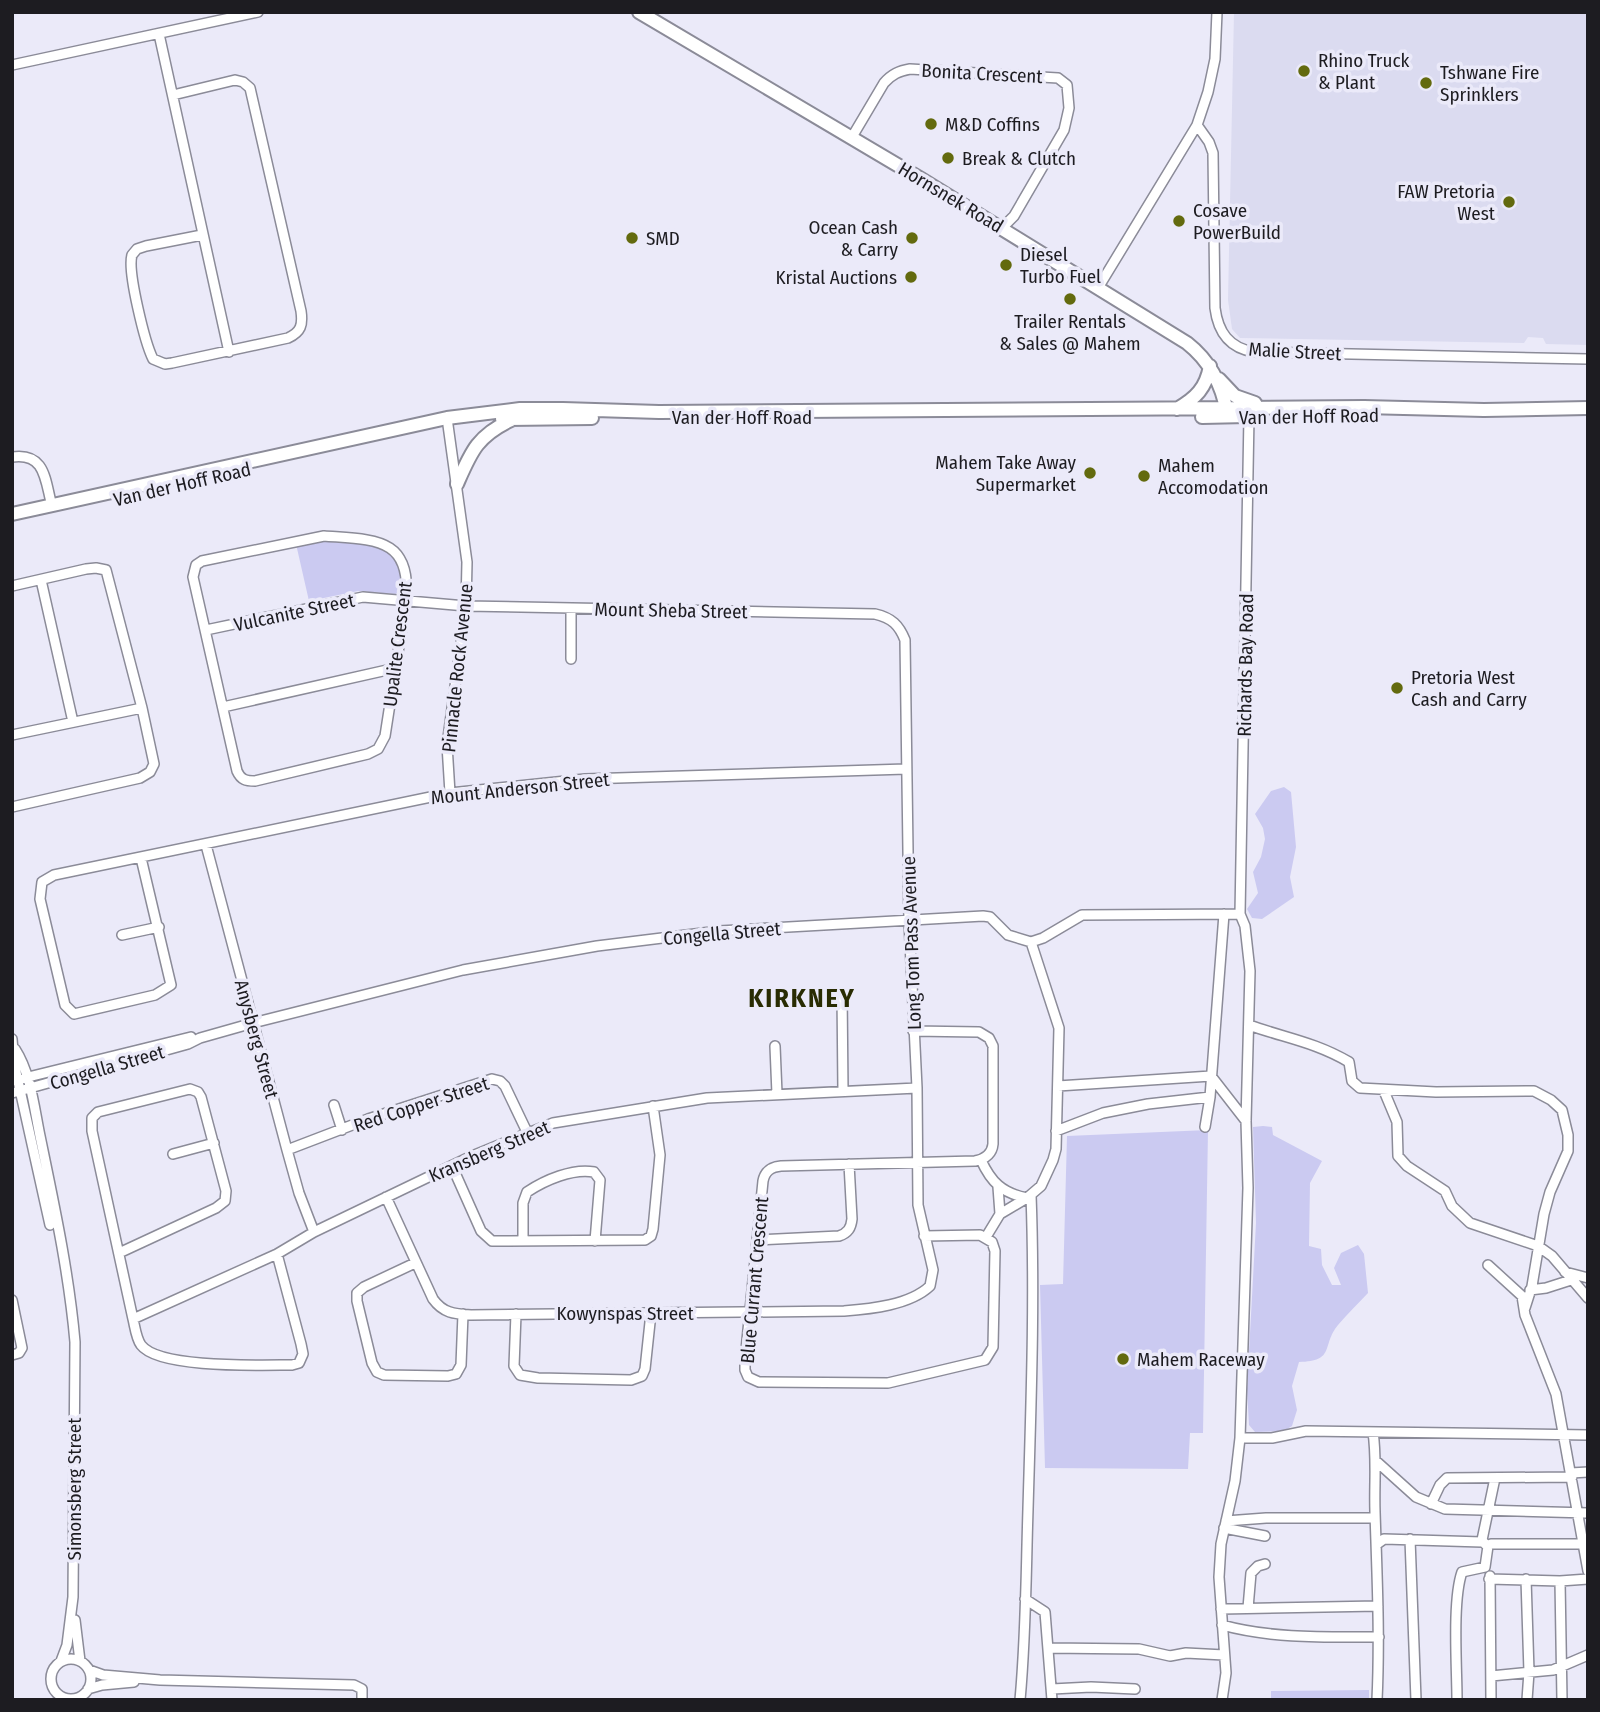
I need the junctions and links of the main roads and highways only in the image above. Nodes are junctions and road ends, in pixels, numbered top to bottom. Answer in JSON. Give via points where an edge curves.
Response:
{"nodes":[{"id":1,"x":639,"y":12,"type":"edge"},
{"id":2,"x":1213,"y":371,"type":"junction"},
{"id":3,"x":1293,"y":408,"type":"junction"},
{"id":4,"x":1588,"y":408,"type":"edge"},
{"id":5,"x":1177,"y":409,"type":"junction"},
{"id":6,"x":1484,"y":410,"type":"junction"},
{"id":7,"x":1226,"y":412,"type":"junction"},
{"id":8,"x":514,"y":418,"type":"junction"},
{"id":9,"x":447,"y":422,"type":"junction"},
{"id":10,"x":457,"y":484,"type":"road end"},
{"id":11,"x":12,"y":514,"type":"edge"},
{"id":12,"x":12,"y":523,"type":"edge"}],
"edges":[{"from":1,"to":2,"type":"main road","name":"Hornsnek Road","via":[[1187,342]]},
{"from":2,"to":3,"type":"main road","via":[[1246,401]]},
{"from":2,"to":5,"type":"main road","via":[[1198,396]]},
{"from":2,"to":7,"type":"main road","name":"Hornsnek Road"},
{"from":3,"to":6,"type":"main road","name":"Van der Hoff Road"},
{"from":3,"to":7,"type":"main road","name":"Van der Hoff Road"},
{"from":4,"to":6,"type":"main road","name":"Van der Hoff Road"},
{"from":5,"to":7,"type":"main road","name":"Van der Hoff Road"},
{"from":5,"to":9,"type":"main road","name":"Van der Hoff Road","via":[[563,409],[507,410]]},
{"from":6,"to":7,"type":"main road","name":"Van der Hoff Road","via":[[1249,416]]},
{"from":7,"to":8,"type":"main road","name":"Van der Hoff Road"},
{"from":8,"to":9,"type":"main road","name":"Van der Hoff Road"},
{"from":8,"to":10,"type":"main road","via":[[477,443]]},
{"from":9,"to":11,"type":"main road","name":"Van der Hoff Road"},
{"from":9,"to":12,"type":"main road","name":"Van der Hoff Road"}]}
